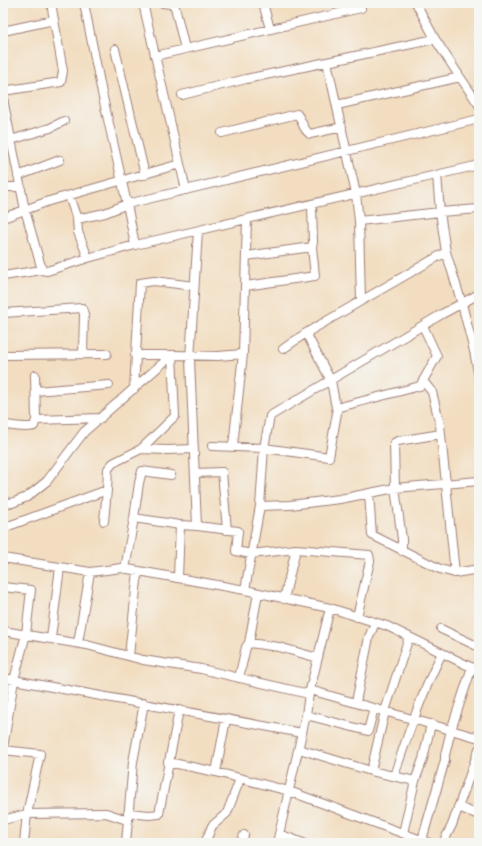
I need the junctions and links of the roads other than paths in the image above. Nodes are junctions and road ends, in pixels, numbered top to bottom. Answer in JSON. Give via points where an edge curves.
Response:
{"nodes":[{"id":1,"x":51,"y":3,"type":"edge"},
{"id":2,"x":84,"y":3,"type":"edge"},
{"id":3,"x":143,"y":3,"type":"edge"},
{"id":4,"x":162,"y":3,"type":"edge"},
{"id":5,"x":174,"y":3,"type":"edge"},
{"id":6,"x":263,"y":3,"type":"edge"},
{"id":7,"x":359,"y":3,"type":"edge"},
{"id":8,"x":416,"y":3,"type":"edge"},
{"id":9,"x":54,"y":20,"type":"junction"},
{"id":10,"x":270,"y":29,"type":"junction"},
{"id":11,"x":3,"y":31,"type":"edge"},
{"id":12,"x":435,"y":39,"type":"junction"},
{"id":13,"x":115,"y":49,"type":"dead end"},
{"id":14,"x":185,"y":49,"type":"junction"},
{"id":15,"x":155,"y":56,"type":"junction"},
{"id":16,"x":327,"y":62,"type":"junction"},
{"id":17,"x":460,"y":77,"type":"junction"},
{"id":18,"x":3,"y":90,"type":"edge"},
{"id":19,"x":182,"y":95,"type":"dead end"},
{"id":20,"x":337,"y":105,"type":"junction"},
{"id":21,"x":479,"y":105,"type":"edge"},
{"id":22,"x":479,"y":119,"type":"edge"},
{"id":23,"x":64,"y":121,"type":"dead end"},
{"id":24,"x":342,"y":127,"type":"junction"},
{"id":25,"x":222,"y":133,"type":"dead end"},
{"id":26,"x":11,"y":140,"type":"junction"},
{"id":27,"x":347,"y":152,"type":"junction"},
{"id":28,"x":60,"y":160,"type":"dead end"},
{"id":29,"x":180,"y":164,"type":"junction"},
{"id":30,"x":479,"y":165,"type":"edge"},
{"id":31,"x":145,"y":175,"type":"junction"},
{"id":32,"x":437,"y":175,"type":"junction"},
{"id":33,"x":18,"y":176,"type":"junction"},
{"id":34,"x":122,"y":182,"type":"junction"},
{"id":35,"x":3,"y":187,"type":"edge"},
{"id":36,"x":21,"y":187,"type":"junction"},
{"id":37,"x":186,"y":190,"type":"junction"},
{"id":38,"x":356,"y":194,"type":"junction"},
{"id":39,"x":69,"y":196,"type":"junction"},
{"id":40,"x":127,"y":204,"type":"junction"},
{"id":41,"x":312,"y":204,"type":"junction"},
{"id":42,"x":479,"y":209,"type":"edge"},
{"id":43,"x":25,"y":210,"type":"junction"},
{"id":44,"x":440,"y":212,"type":"junction"},
{"id":45,"x":3,"y":218,"type":"edge"},
{"id":46,"x":77,"y":219,"type":"junction"},
{"id":47,"x":247,"y":219,"type":"junction"},
{"id":48,"x":359,"y":221,"type":"junction"},
{"id":49,"x":198,"y":230,"type":"junction"},
{"id":50,"x":135,"y":245,"type":"junction"},
{"id":51,"x":312,"y":247,"type":"junction"},
{"id":52,"x":446,"y":252,"type":"junction"},
{"id":53,"x":246,"y":256,"type":"junction"},
{"id":54,"x":88,"y":258,"type":"junction"},
{"id":55,"x":42,"y":270,"type":"junction"},
{"id":56,"x":3,"y":276,"type":"edge"},
{"id":57,"x":194,"y":286,"type":"junction"},
{"id":58,"x":245,"y":286,"type":"junction"},
{"id":59,"x":479,"y":294,"type":"edge"},
{"id":60,"x":361,"y":301,"type":"junction"},
{"id":61,"x":462,"y":304,"type":"junction"},
{"id":62,"x":3,"y":313,"type":"edge"},
{"id":63,"x":423,"y":326,"type":"junction"},
{"id":64,"x":306,"y":333,"type":"junction"},
{"id":65,"x":283,"y":349,"type":"dead end"},
{"id":66,"x":83,"y":354,"type":"junction"},
{"id":67,"x":107,"y":354,"type":"dead end"},
{"id":68,"x":243,"y":354,"type":"junction"},
{"id":69,"x":3,"y":355,"type":"edge"},
{"id":70,"x":135,"y":355,"type":"junction"},
{"id":71,"x":172,"y":355,"type":"junction"},
{"id":72,"x":190,"y":355,"type":"junction"},
{"id":73,"x":35,"y":375,"type":"dead end"},
{"id":74,"x":479,"y":378,"type":"edge"},
{"id":75,"x":331,"y":380,"type":"junction"},
{"id":76,"x":423,"y":381,"type":"junction"},
{"id":77,"x":109,"y":385,"type":"dead end"},
{"id":78,"x":134,"y":389,"type":"junction"},
{"id":79,"x":35,"y":391,"type":"junction"},
{"id":80,"x":336,"y":408,"type":"junction"},
{"id":81,"x":101,"y":418,"type":"junction"},
{"id":82,"x":36,"y":420,"type":"junction"},
{"id":83,"x":3,"y":425,"type":"edge"},
{"id":84,"x":441,"y":434,"type":"junction"},
{"id":85,"x":212,"y":446,"type":"dead end"},
{"id":86,"x":233,"y":446,"type":"junction"},
{"id":87,"x":264,"y":448,"type":"junction"},
{"id":88,"x":141,"y":449,"type":"junction"},
{"id":89,"x":194,"y":449,"type":"junction"},
{"id":90,"x":195,"y":473,"type":"junction"},
{"id":91,"x":172,"y":474,"type":"dead end"},
{"id":92,"x":479,"y":481,"type":"edge"},
{"id":93,"x":445,"y":483,"type":"junction"},
{"id":94,"x":395,"y":488,"type":"junction"},
{"id":95,"x":108,"y":490,"type":"junction"},
{"id":96,"x":368,"y":494,"type":"junction"},
{"id":97,"x":3,"y":502,"type":"edge"},
{"id":98,"x":260,"y":506,"type":"junction"},
{"id":99,"x":134,"y":518,"type":"junction"},
{"id":100,"x":104,"y":521,"type":"dead end"},
{"id":101,"x":180,"y":525,"type":"junction"},
{"id":102,"x":197,"y":526,"type":"junction"},
{"id":103,"x":3,"y":528,"type":"edge"},
{"id":104,"x":227,"y":530,"type":"junction"},
{"id":105,"x":296,"y":549,"type":"junction"},
{"id":106,"x":402,"y":551,"type":"junction"},
{"id":107,"x":251,"y":554,"type":"junction"},
{"id":108,"x":3,"y":558,"type":"edge"},
{"id":109,"x":60,"y":567,"type":"junction"},
{"id":110,"x":125,"y":569,"type":"junction"},
{"id":111,"x":479,"y":569,"type":"edge"},
{"id":112,"x":138,"y":571,"type":"junction"},
{"id":113,"x":90,"y":572,"type":"junction"},
{"id":114,"x":456,"y":573,"type":"junction"},
{"id":115,"x":178,"y":578,"type":"junction"},
{"id":116,"x":3,"y":587,"type":"edge"},
{"id":117,"x":244,"y":590,"type":"junction"},
{"id":118,"x":258,"y":593,"type":"junction"},
{"id":119,"x":284,"y":599,"type":"junction"},
{"id":120,"x":330,"y":608,"type":"junction"},
{"id":121,"x":357,"y":617,"type":"junction"},
{"id":122,"x":375,"y":623,"type":"junction"},
{"id":123,"x":441,"y":629,"type":"dead end"},
{"id":124,"x":3,"y":631,"type":"edge"},
{"id":125,"x":26,"y":634,"type":"junction"},
{"id":126,"x":409,"y":637,"type":"junction"},
{"id":127,"x":51,"y":638,"type":"junction"},
{"id":128,"x":78,"y":643,"type":"junction"},
{"id":129,"x":249,"y":643,"type":"junction"},
{"id":130,"x":479,"y":647,"type":"edge"},
{"id":131,"x":442,"y":653,"type":"junction"},
{"id":132,"x":129,"y":656,"type":"junction"},
{"id":133,"x":318,"y":658,"type":"junction"},
{"id":134,"x":475,"y":669,"type":"edge"},
{"id":135,"x":3,"y":678,"type":"edge"},
{"id":136,"x":239,"y":678,"type":"junction"},
{"id":137,"x":14,"y":680,"type":"junction"},
{"id":138,"x":309,"y":692,"type":"junction"},
{"id":139,"x":356,"y":702,"type":"junction"},
{"id":140,"x":144,"y":703,"type":"junction"},
{"id":141,"x":374,"y":708,"type":"junction"},
{"id":142,"x":179,"y":710,"type":"junction"},
{"id":143,"x":385,"y":711,"type":"junction"},
{"id":144,"x":306,"y":715,"type":"junction"},
{"id":145,"x":5,"y":717,"type":"edge"},
{"id":146,"x":226,"y":718,"type":"junction"},
{"id":147,"x":413,"y":719,"type":"junction"},
{"id":148,"x":431,"y":724,"type":"junction"},
{"id":149,"x":452,"y":730,"type":"junction"},
{"id":150,"x":302,"y":733,"type":"junction"},
{"id":151,"x":479,"y":738,"type":"edge"},
{"id":152,"x":3,"y":749,"type":"edge"},
{"id":153,"x":299,"y":749,"type":"junction"},
{"id":154,"x":479,"y":749,"type":"edge"},
{"id":155,"x":168,"y":762,"type":"junction"},
{"id":156,"x":372,"y":771,"type":"junction"},
{"id":157,"x":216,"y":772,"type":"junction"},
{"id":158,"x":470,"y":772,"type":"junction"},
{"id":159,"x":479,"y":775,"type":"edge"},
{"id":160,"x":394,"y":776,"type":"junction"},
{"id":161,"x":240,"y":779,"type":"junction"},
{"id":162,"x":415,"y":781,"type":"junction"},
{"id":163,"x":290,"y":791,"type":"junction"},
{"id":164,"x":458,"y":807,"type":"junction"},
{"id":165,"x":27,"y":814,"type":"junction"},
{"id":166,"x":479,"y":815,"type":"edge"},
{"id":167,"x":127,"y":816,"type":"junction"},
{"id":168,"x":3,"y":820,"type":"edge"},
{"id":169,"x":403,"y":833,"type":"junction"},
{"id":170,"x":279,"y":834,"type":"junction"},
{"id":171,"x":425,"y":842,"type":"edge"},
{"id":172,"x":24,"y":843,"type":"edge"},
{"id":173,"x":126,"y":843,"type":"edge"},
{"id":174,"x":205,"y":843,"type":"edge"},
{"id":175,"x":277,"y":843,"type":"edge"},
{"id":176,"x":303,"y":843,"type":"edge"},
{"id":177,"x":443,"y":843,"type":"edge"}],
"edges":[{"from":1,"to":9,"type":"street"},
{"from":2,"to":34,"type":"street"},
{"from":3,"to":15,"type":"street"},
{"from":4,"to":5,"type":"street"},
{"from":5,"to":14,"type":"street"},
{"from":6,"to":10,"type":"street"},
{"from":7,"to":10,"type":"street","via":[[361,8]]},
{"from":8,"to":12,"type":"street"},
{"from":9,"to":11,"type":"street"},
{"from":9,"to":18,"type":"street","via":[[63,71],[61,82]]},
{"from":10,"to":14,"type":"street"},
{"from":12,"to":16,"type":"street"},
{"from":12,"to":17,"type":"street"},
{"from":13,"to":31,"type":"street"},
{"from":14,"to":15,"type":"street"},
{"from":15,"to":29,"type":"street"},
{"from":16,"to":19,"type":"street","via":[[246,78]]},
{"from":16,"to":20,"type":"street"},
{"from":17,"to":20,"type":"street"},
{"from":17,"to":21,"type":"street"},
{"from":18,"to":26,"type":"street"},
{"from":20,"to":24,"type":"street"},
{"from":22,"to":27,"type":"street"},
{"from":23,"to":26,"type":"street"},
{"from":24,"to":25,"type":"street","via":[[310,134],[305,131],[297,114]]},
{"from":24,"to":27,"type":"street"},
{"from":26,"to":33,"type":"street"},
{"from":27,"to":37,"type":"street"},
{"from":27,"to":38,"type":"street"},
{"from":28,"to":33,"type":"street"},
{"from":29,"to":31,"type":"street"},
{"from":29,"to":37,"type":"street"},
{"from":30,"to":32,"type":"street"},
{"from":31,"to":34,"type":"street"},
{"from":32,"to":38,"type":"street"},
{"from":32,"to":44,"type":"street"},
{"from":33,"to":36,"type":"street"},
{"from":34,"to":39,"type":"street"},
{"from":34,"to":40,"type":"street"},
{"from":35,"to":36,"type":"street"},
{"from":36,"to":43,"type":"street"},
{"from":37,"to":40,"type":"street"},
{"from":38,"to":41,"type":"street"},
{"from":38,"to":48,"type":"street"},
{"from":39,"to":43,"type":"street"},
{"from":39,"to":46,"type":"street"},
{"from":40,"to":46,"type":"street","via":[[105,213]]},
{"from":40,"to":50,"type":"street"},
{"from":41,"to":47,"type":"street"},
{"from":41,"to":51,"type":"street"},
{"from":42,"to":44,"type":"street"},
{"from":43,"to":45,"type":"street"},
{"from":43,"to":55,"type":"street"},
{"from":44,"to":48,"type":"street"},
{"from":44,"to":52,"type":"street"},
{"from":46,"to":54,"type":"street","via":[[78,232]]},
{"from":47,"to":49,"type":"street"},
{"from":47,"to":53,"type":"street"},
{"from":48,"to":60,"type":"street"},
{"from":49,"to":50,"type":"street"},
{"from":49,"to":57,"type":"street"},
{"from":50,"to":54,"type":"street"},
{"from":51,"to":53,"type":"street"},
{"from":51,"to":58,"type":"street","via":[[315,276]]},
{"from":52,"to":60,"type":"street"},
{"from":52,"to":61,"type":"street"},
{"from":53,"to":58,"type":"street"},
{"from":54,"to":55,"type":"street","via":[[47,271]]},
{"from":55,"to":56,"type":"street"},
{"from":57,"to":70,"type":"street","via":[[154,281],[140,283]]},
{"from":57,"to":72,"type":"street"},
{"from":58,"to":68,"type":"street"},
{"from":59,"to":61,"type":"street"},
{"from":60,"to":64,"type":"street"},
{"from":61,"to":63,"type":"street"},
{"from":61,"to":74,"type":"street"},
{"from":62,"to":66,"type":"street","via":[[82,308]]},
{"from":63,"to":75,"type":"street"},
{"from":63,"to":76,"type":"street","via":[[436,356]]},
{"from":64,"to":65,"type":"street"},
{"from":64,"to":75,"type":"street"},
{"from":66,"to":67,"type":"street"},
{"from":66,"to":69,"type":"street"},
{"from":68,"to":72,"type":"street"},
{"from":68,"to":86,"type":"street"},
{"from":70,"to":71,"type":"street"},
{"from":70,"to":78,"type":"street"},
{"from":71,"to":72,"type":"street"},
{"from":71,"to":78,"type":"street"},
{"from":71,"to":88,"type":"street","via":[[175,416]]},
{"from":72,"to":89,"type":"street"},
{"from":73,"to":79,"type":"street"},
{"from":75,"to":80,"type":"street"},
{"from":75,"to":87,"type":"street","via":[[270,416]]},
{"from":76,"to":80,"type":"street","via":[[420,386]]},
{"from":76,"to":84,"type":"street","via":[[432,392]]},
{"from":77,"to":79,"type":"street"},
{"from":78,"to":81,"type":"street"},
{"from":79,"to":82,"type":"street"},
{"from":80,"to":87,"type":"street","via":[[329,457]]},
{"from":81,"to":82,"type":"street"},
{"from":81,"to":97,"type":"street","via":[[84,432],[47,480],[27,497],[12,503]]},
{"from":82,"to":83,"type":"street","via":[[31,428]]},
{"from":84,"to":93,"type":"street"},
{"from":84,"to":94,"type":"street","via":[[394,443]]},
{"from":85,"to":86,"type":"street"},
{"from":86,"to":87,"type":"street"},
{"from":87,"to":98,"type":"street"},
{"from":88,"to":89,"type":"street"},
{"from":88,"to":95,"type":"street","via":[[113,463],[108,469]]},
{"from":89,"to":90,"type":"street"},
{"from":90,"to":102,"type":"street"},
{"from":90,"to":104,"type":"street","via":[[222,472]]},
{"from":91,"to":99,"type":"street","via":[[142,471]]},
{"from":92,"to":93,"type":"street"},
{"from":93,"to":94,"type":"street"},
{"from":93,"to":114,"type":"street"},
{"from":94,"to":96,"type":"street"},
{"from":94,"to":106,"type":"street"},
{"from":95,"to":100,"type":"street"},
{"from":95,"to":103,"type":"street"},
{"from":96,"to":98,"type":"street","via":[[290,505]]},
{"from":96,"to":106,"type":"street","via":[[372,535]]},
{"from":98,"to":107,"type":"street"},
{"from":99,"to":101,"type":"street"},
{"from":99,"to":110,"type":"street"},
{"from":101,"to":102,"type":"street"},
{"from":101,"to":115,"type":"street"},
{"from":102,"to":104,"type":"street"},
{"from":104,"to":107,"type":"street","via":[[238,531],[236,551]]},
{"from":105,"to":107,"type":"street"},
{"from":105,"to":119,"type":"street"},
{"from":105,"to":121,"type":"street","via":[[369,555],[370,561]]},
{"from":106,"to":114,"type":"street","via":[[440,569]]},
{"from":107,"to":117,"type":"street"},
{"from":108,"to":109,"type":"street"},
{"from":109,"to":113,"type":"street"},
{"from":109,"to":127,"type":"street"},
{"from":110,"to":112,"type":"street"},
{"from":110,"to":113,"type":"street"},
{"from":111,"to":114,"type":"street"},
{"from":112,"to":115,"type":"street"},
{"from":112,"to":132,"type":"street"},
{"from":113,"to":128,"type":"street"},
{"from":115,"to":117,"type":"street"},
{"from":116,"to":125,"type":"street","via":[[31,590]]},
{"from":117,"to":118,"type":"street"},
{"from":118,"to":119,"type":"street"},
{"from":118,"to":129,"type":"street"},
{"from":119,"to":120,"type":"street"},
{"from":120,"to":121,"type":"street"},
{"from":120,"to":133,"type":"street"},
{"from":121,"to":122,"type":"street"},
{"from":122,"to":126,"type":"street"},
{"from":122,"to":139,"type":"street","via":[[369,638]]},
{"from":123,"to":130,"type":"street"},
{"from":124,"to":125,"type":"street"},
{"from":125,"to":127,"type":"street"},
{"from":125,"to":137,"type":"street"},
{"from":126,"to":131,"type":"street"},
{"from":126,"to":143,"type":"street"},
{"from":127,"to":128,"type":"street"},
{"from":128,"to":132,"type":"street"},
{"from":129,"to":133,"type":"street","via":[[280,647]]},
{"from":129,"to":136,"type":"street"},
{"from":131,"to":134,"type":"street"},
{"from":131,"to":147,"type":"street"},
{"from":132,"to":136,"type":"street"},
{"from":133,"to":138,"type":"street"},
{"from":134,"to":149,"type":"street"},
{"from":135,"to":137,"type":"street"},
{"from":136,"to":138,"type":"street"},
{"from":137,"to":140,"type":"street"},
{"from":137,"to":145,"type":"street"},
{"from":138,"to":139,"type":"street"},
{"from":138,"to":144,"type":"street"},
{"from":139,"to":141,"type":"street"},
{"from":140,"to":142,"type":"street"},
{"from":140,"to":167,"type":"street","via":[[133,762]]},
{"from":141,"to":143,"type":"street"},
{"from":141,"to":144,"type":"street","via":[[368,731]]},
{"from":142,"to":146,"type":"street"},
{"from":142,"to":155,"type":"street"},
{"from":143,"to":147,"type":"street"},
{"from":143,"to":156,"type":"street"},
{"from":144,"to":150,"type":"street"},
{"from":145,"to":152,"type":"street"},
{"from":146,"to":150,"type":"street"},
{"from":146,"to":157,"type":"street"},
{"from":147,"to":148,"type":"street"},
{"from":147,"to":160,"type":"street"},
{"from":148,"to":149,"type":"street"},
{"from":148,"to":162,"type":"street"},
{"from":149,"to":151,"type":"street"},
{"from":149,"to":171,"type":"street"},
{"from":150,"to":153,"type":"street"},
{"from":152,"to":165,"type":"street","via":[[40,754]]},
{"from":153,"to":156,"type":"street"},
{"from":153,"to":163,"type":"street"},
{"from":154,"to":158,"type":"street"},
{"from":155,"to":157,"type":"street"},
{"from":155,"to":167,"type":"street","via":[[159,814]]},
{"from":156,"to":160,"type":"street"},
{"from":157,"to":161,"type":"street"},
{"from":158,"to":159,"type":"street"},
{"from":158,"to":164,"type":"street"},
{"from":160,"to":162,"type":"street"},
{"from":161,"to":163,"type":"street"},
{"from":161,"to":174,"type":"street","via":[[227,813],[212,826]]},
{"from":162,"to":169,"type":"street"},
{"from":163,"to":169,"type":"street"},
{"from":163,"to":170,"type":"street"},
{"from":164,"to":166,"type":"street"},
{"from":164,"to":177,"type":"street"},
{"from":165,"to":167,"type":"street","via":[[106,813]]},
{"from":165,"to":168,"type":"street"},
{"from":165,"to":172,"type":"street"},
{"from":167,"to":173,"type":"street"},
{"from":169,"to":171,"type":"street"},
{"from":170,"to":175,"type":"street"},
{"from":170,"to":176,"type":"street"}]}
